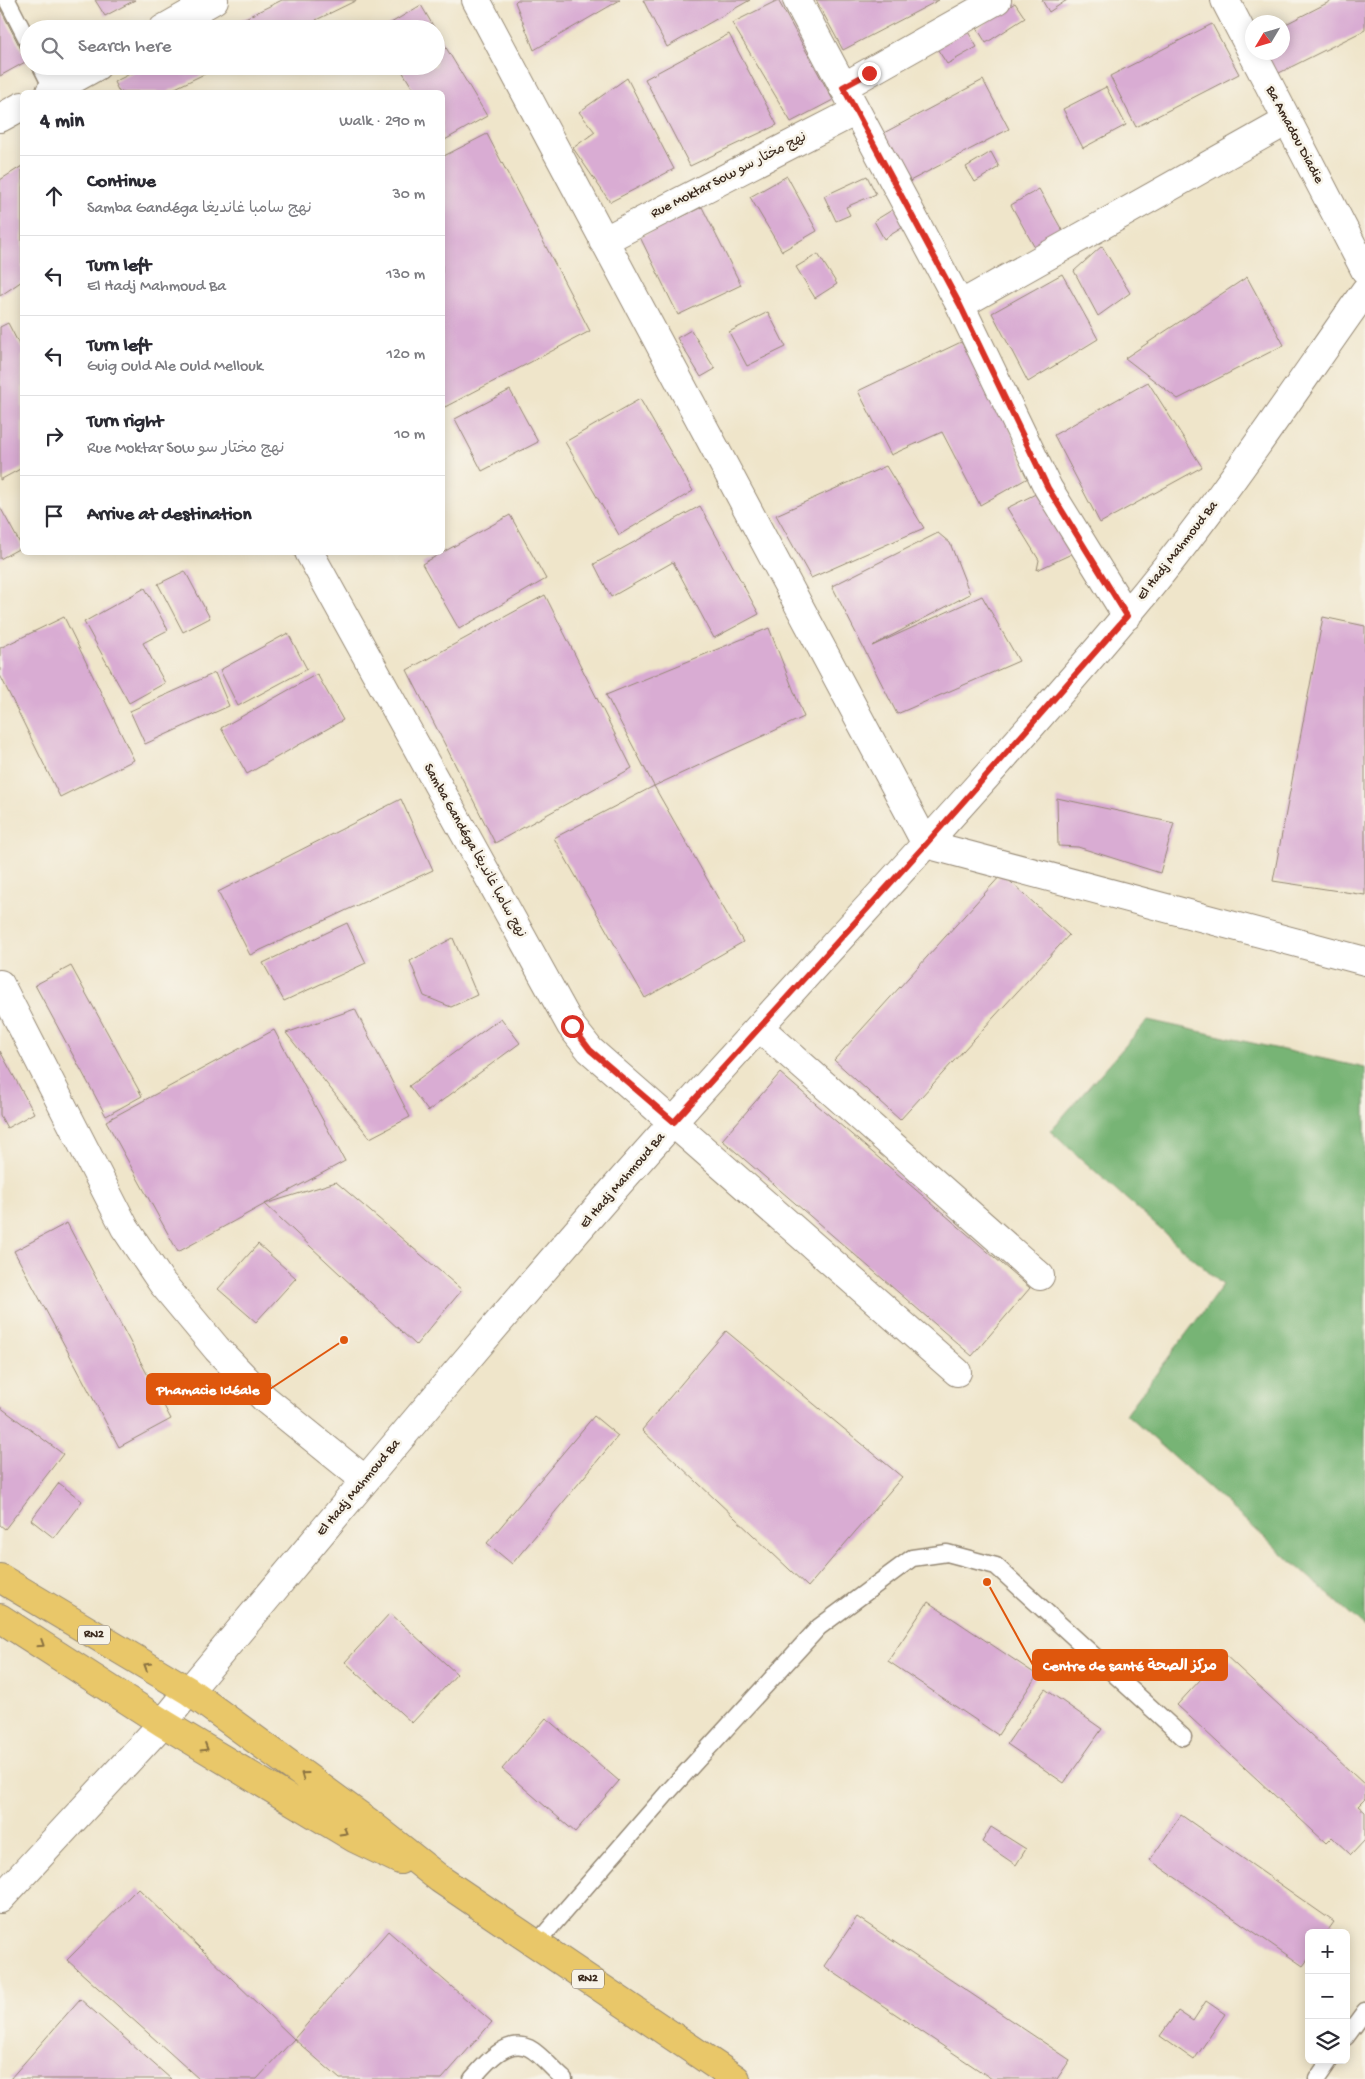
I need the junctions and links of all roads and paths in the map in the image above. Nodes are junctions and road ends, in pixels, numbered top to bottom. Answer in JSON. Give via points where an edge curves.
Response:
{"nodes":[{"id":1,"x":7,"y":0,"type":"edge"},
{"id":2,"x":214,"y":0,"type":"edge"},
{"id":3,"x":476,"y":0,"type":"edge"},
{"id":4,"x":797,"y":0,"type":"edge"},
{"id":5,"x":997,"y":0,"type":"edge"},
{"id":6,"x":1225,"y":0,"type":"edge"},
{"id":7,"x":179,"y":20,"type":"edge"},
{"id":8,"x":20,"y":25,"type":"edge"},
{"id":9,"x":45,"y":75,"type":"edge"},
{"id":10,"x":81,"y":75,"type":"edge"},
{"id":11,"x":843,"y":87,"type":"junction"},
{"id":12,"x":52,"y":90,"type":"edge"},
{"id":13,"x":56,"y":90,"type":"edge"},
{"id":14,"x":20,"y":107,"type":"edge"},
{"id":15,"x":856,"y":111,"type":"junction"},
{"id":16,"x":0,"y":118,"type":"edge"},
{"id":17,"x":1287,"y":121,"type":"junction"},
{"id":18,"x":603,"y":241,"type":"junction"},
{"id":19,"x":1365,"y":270,"type":"edge"},
{"id":20,"x":1365,"y":291,"type":"edge"},
{"id":21,"x":960,"y":305,"type":"junction"},
{"id":22,"x":311,"y":555,"type":"edge"},
{"id":23,"x":1127,"y":616,"type":"junction"},
{"id":24,"x":926,"y":844,"type":"junction"},
{"id":25,"x":1365,"y":960,"type":"edge"},
{"id":26,"x":0,"y":984,"type":"edge"},
{"id":27,"x":760,"y":1028,"type":"junction"},
{"id":28,"x":674,"y":1122,"type":"junction"},
{"id":29,"x":1040,"y":1276,"type":"dead end"},
{"id":30,"x":957,"y":1372,"type":"dead end"},
{"id":31,"x":365,"y":1480,"type":"junction"},
{"id":32,"x":0,"y":1578,"type":"edge"},
{"id":33,"x":0,"y":1618,"type":"edge"},
{"id":34,"x":189,"y":1692,"type":"junction"},
{"id":35,"x":163,"y":1723,"type":"junction"},
{"id":36,"x":1183,"y":1737,"type":"dead end"},
{"id":37,"x":440,"y":1879,"type":"junction"},
{"id":38,"x":0,"y":1900,"type":"edge"},
{"id":39,"x":536,"y":1944,"type":"junction"},
{"id":40,"x":1365,"y":2011,"type":"edge"},
{"id":41,"x":1350,"y":2032,"type":"edge"},
{"id":42,"x":1327,"y":2064,"type":"edge"},
{"id":43,"x":472,"y":2079,"type":"edge"},
{"id":44,"x":564,"y":2079,"type":"edge"},
{"id":45,"x":736,"y":2079,"type":"edge"},
{"id":46,"x":1316,"y":2079,"type":"edge"}],
"edges":[{"from":1,"to":8,"type":"lane"},
{"from":2,"to":7,"type":"street"},
{"from":3,"to":18,"type":"street"},
{"from":4,"to":11,"type":"street"},
{"from":5,"to":11,"type":"street"},
{"from":6,"to":17,"type":"street","name":"Ba Amadou Diadie"},
{"from":9,"to":12,"type":"lane"},
{"from":10,"to":13,"type":"street"},
{"from":11,"to":15,"type":"street"},
{"from":14,"to":16,"type":"street"},
{"from":15,"to":18,"type":"street","name":"Rue Moktar Sow نهج مختار سو"},
{"from":15,"to":21,"type":"street"},
{"from":17,"to":19,"type":"street","name":"Ba Amadou Diadie"},
{"from":17,"to":21,"type":"street"},
{"from":18,"to":24,"type":"street"},
{"from":20,"to":23,"type":"street","name":"El Hadj Mahmoud Ba","via":[[1202,522]]},
{"from":21,"to":23,"type":"street","via":[[1048,488]]},
{"from":22,"to":28,"type":"street","name":"Samba Gandéga نهج سامبا غانديغا","via":[[572,1026],[590,1050]]},
{"from":23,"to":24,"type":"street","name":"El Hadj Mahmoud Ba"},
{"from":24,"to":25,"type":"street"},
{"from":24,"to":27,"type":"street","name":"El Hadj Mahmoud Ba"},
{"from":26,"to":31,"type":"street","via":[[125,1228],[162,1283],[217,1349],[265,1399]]},
{"from":27,"to":28,"type":"street","name":"El Hadj Mahmoud Ba"},
{"from":27,"to":29,"type":"street"},
{"from":28,"to":30,"type":"street","name":"Samba Gandéga نهج سامبا غانديغا"},
{"from":28,"to":31,"type":"street","name":"El Hadj Mahmoud Ba"},
{"from":31,"to":34,"type":"street","name":"El Hadj Mahmoud Ba"},
{"from":34,"to":32,"type":"highway","number":"RN2","one_way":true},
{"from":33,"to":35,"type":"highway","number":"RN2","one_way":true},
{"from":34,"to":35,"type":"street","name":"El Hadj Mahmoud Ba"},
{"from":37,"to":34,"type":"highway","number":"RN2","one_way":true,"via":[[367,1821]]},
{"from":35,"to":37,"type":"highway","number":"RN2","one_way":true,"via":[[354,1838]]},
{"from":35,"to":38,"type":"street","name":"El Hadj Mahmoud Ba"},
{"from":36,"to":39,"type":"lane","via":[[996,1566],[947,1553],[912,1558],[819,1627],[668,1792]]},
{"from":37,"to":39,"type":"highway","number":"RN2"},
{"from":39,"to":45,"type":"highway","number":"RN2"},
{"from":40,"to":41,"type":"lane"},
{"from":42,"to":46,"type":"lane"},
{"from":43,"to":44,"type":"lane","via":[[494,2054],[515,2046],[528,2048]]}]}
